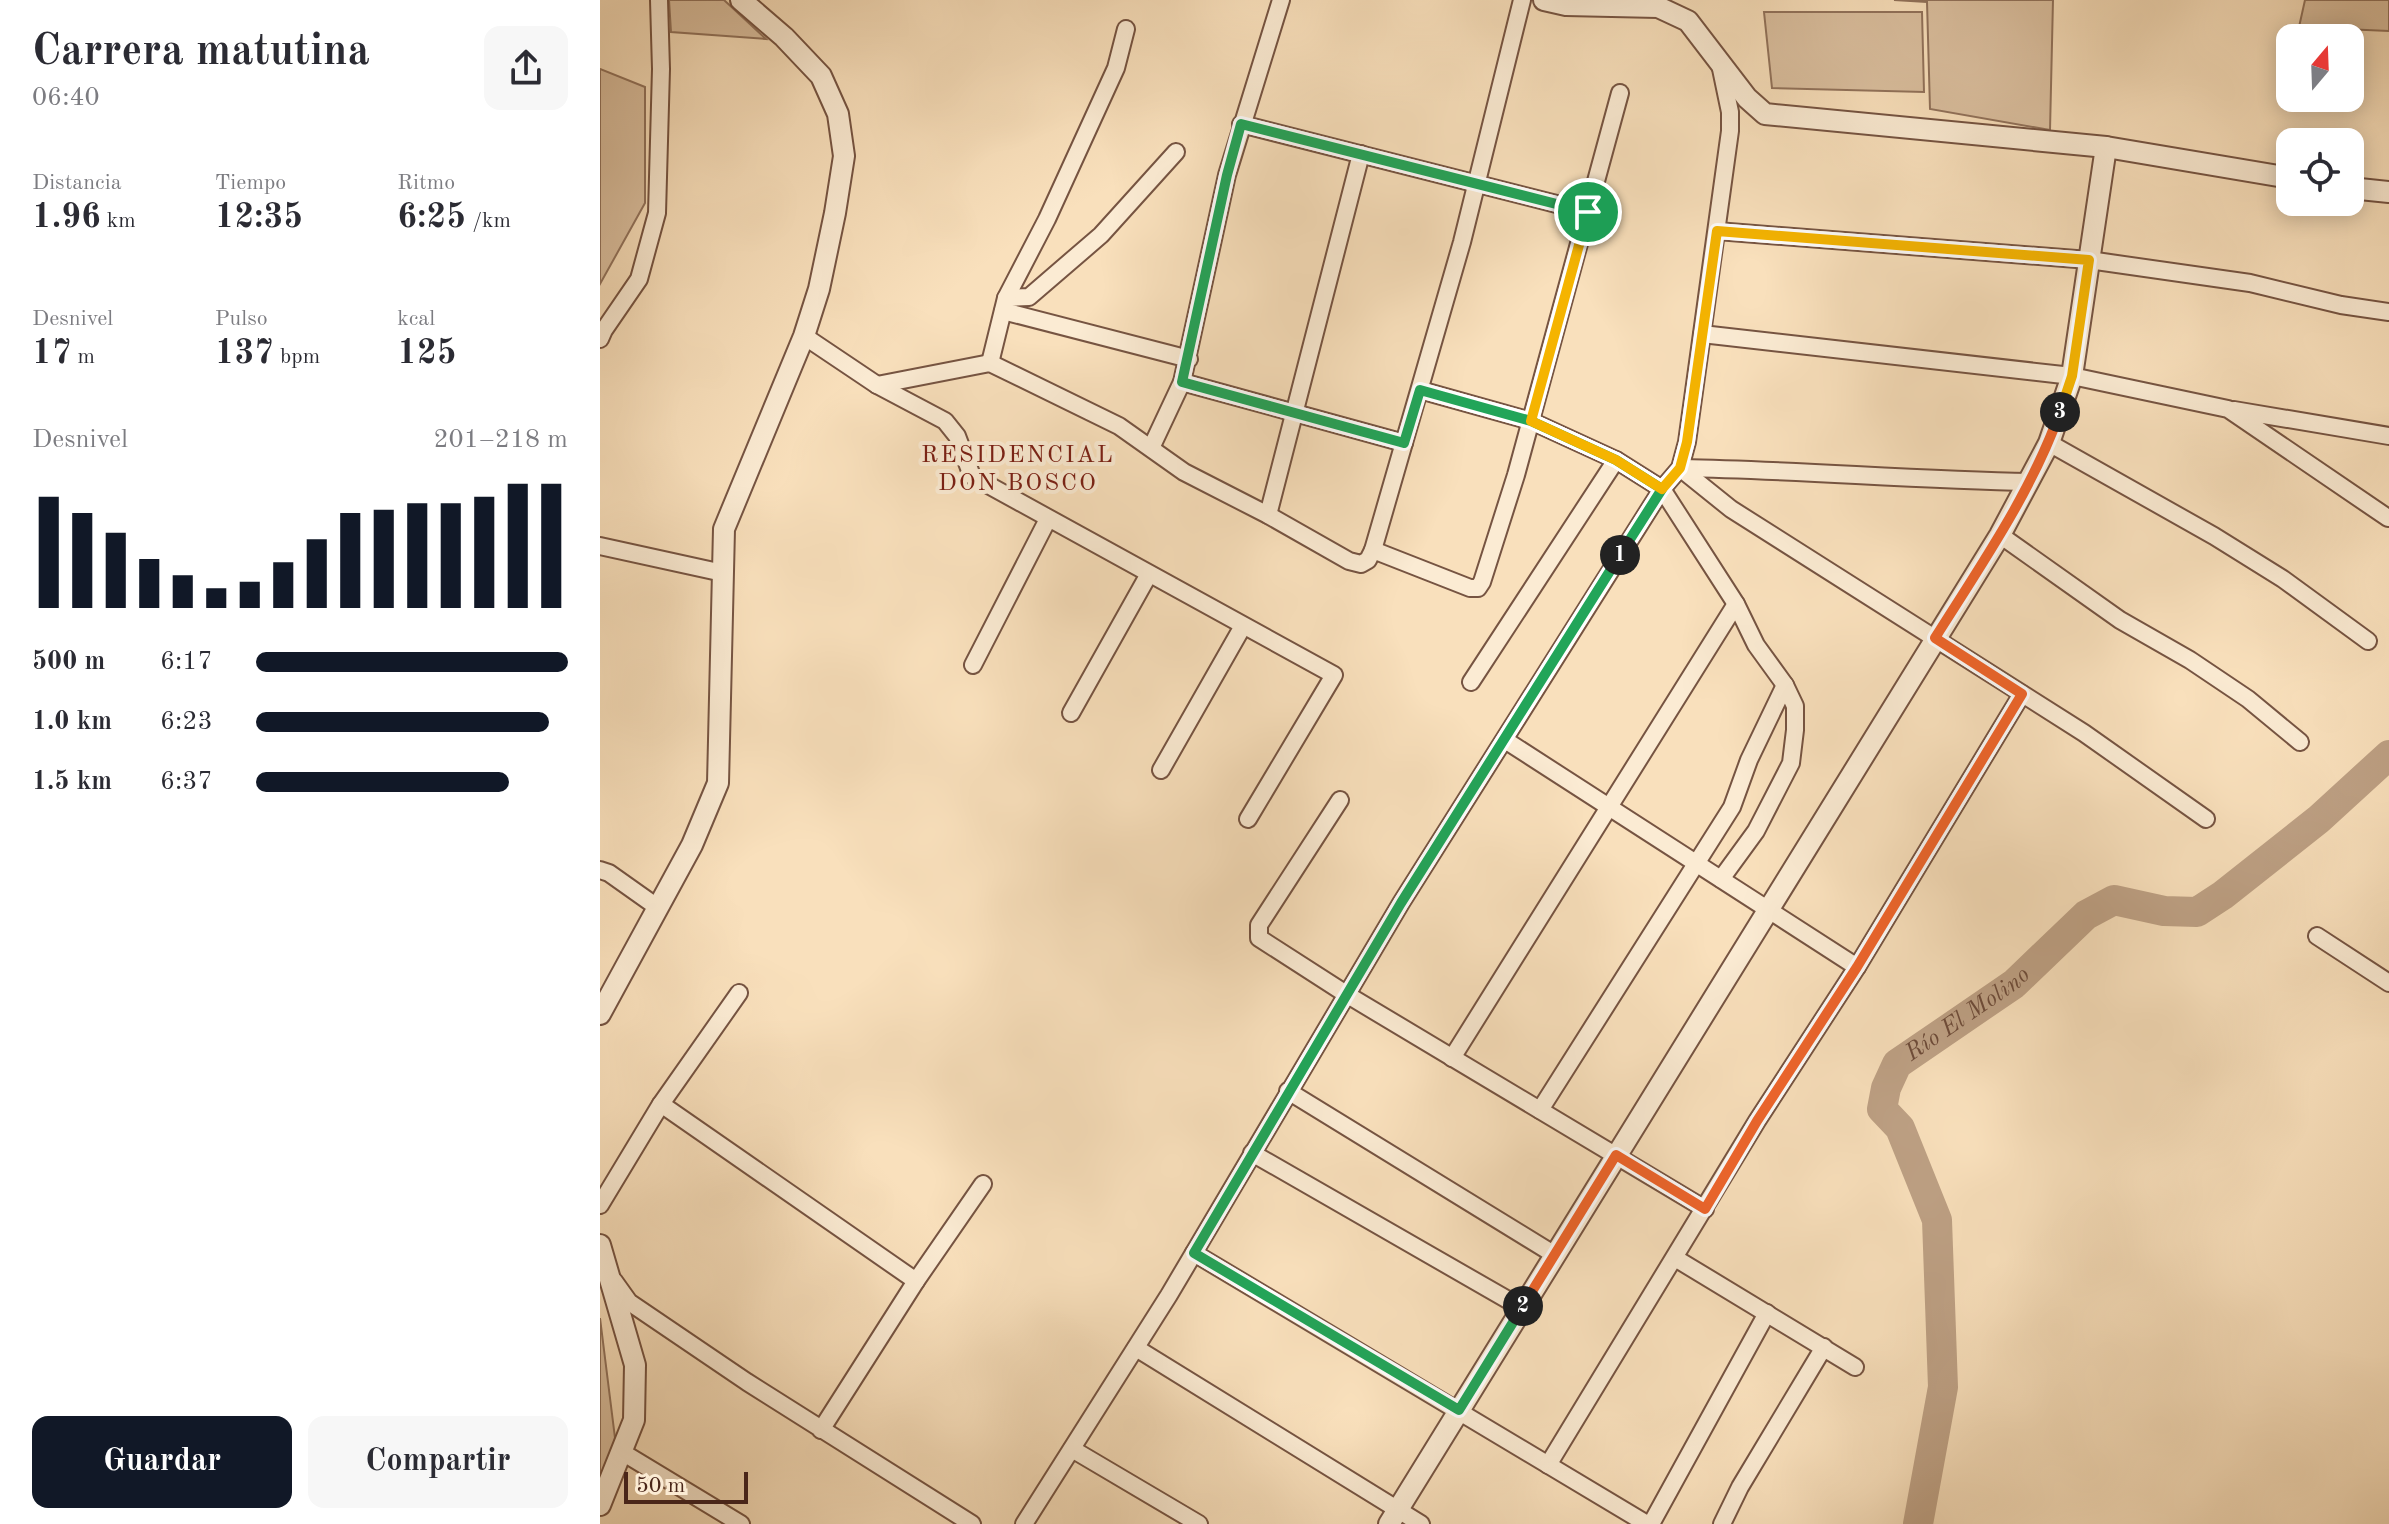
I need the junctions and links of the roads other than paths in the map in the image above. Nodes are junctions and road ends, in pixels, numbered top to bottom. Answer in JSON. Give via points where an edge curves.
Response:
{"nodes":[{"id":1,"x":659,"y":0,"type":"edge"},
{"id":2,"x":741,"y":0,"type":"edge"},
{"id":3,"x":1281,"y":0,"type":"edge"},
{"id":4,"x":1522,"y":0,"type":"edge"},
{"id":5,"x":1544,"y":0,"type":"edge"},
{"id":6,"x":1126,"y":29,"type":"dead end"},
{"id":7,"x":1720,"y":63,"type":"junction"},
{"id":8,"x":1620,"y":93,"type":"dead end"},
{"id":9,"x":1241,"y":124,"type":"junction"},
{"id":10,"x":2106,"y":147,"type":"junction"},
{"id":11,"x":1176,"y":152,"type":"dead end"},
{"id":12,"x":1361,"y":154,"type":"junction"},
{"id":13,"x":2276,"y":176,"type":"edge"},
{"id":14,"x":1477,"y":185,"type":"junction"},
{"id":15,"x":2364,"y":189,"type":"edge"},
{"id":16,"x":2389,"y":192,"type":"edge"},
{"id":17,"x":1588,"y":212,"type":"junction"},
{"id":18,"x":1717,"y":231,"type":"junction"},
{"id":19,"x":2089,"y":260,"type":"junction"},
{"id":20,"x":1005,"y":305,"type":"junction"},
{"id":21,"x":2389,"y":312,"type":"edge"},
{"id":22,"x":1702,"y":334,"type":"junction"},
{"id":23,"x":804,"y":336,"type":"junction"},
{"id":24,"x":600,"y":339,"type":"edge"},
{"id":25,"x":1189,"y":359,"type":"junction"},
{"id":26,"x":990,"y":363,"type":"junction"},
{"id":27,"x":2072,"y":376,"type":"junction"},
{"id":28,"x":1182,"y":382,"type":"junction"},
{"id":29,"x":877,"y":385,"type":"junction"},
{"id":30,"x":1420,"y":390,"type":"junction"},
{"id":31,"x":2228,"y":409,"type":"junction"},
{"id":32,"x":1295,"y":413,"type":"junction"},
{"id":33,"x":1531,"y":421,"type":"junction"},
{"id":34,"x":2389,"y":436,"type":"edge"},
{"id":35,"x":1404,"y":443,"type":"junction"},
{"id":36,"x":2049,"y":443,"type":"junction"},
{"id":37,"x":1151,"y":448,"type":"junction"},
{"id":38,"x":1616,"y":460,"type":"junction"},
{"id":39,"x":1680,"y":468,"type":"junction"},
{"id":40,"x":2030,"y":482,"type":"junction"},
{"id":41,"x":1662,"y":489,"type":"junction"},
{"id":42,"x":1268,"y":515,"type":"junction"},
{"id":43,"x":2388,"y":518,"type":"edge"},
{"id":44,"x":1048,"y":519,"type":"junction"},
{"id":45,"x":2000,"y":535,"type":"junction"},
{"id":46,"x":600,"y":546,"type":"edge"},
{"id":47,"x":1373,"y":550,"type":"junction"},
{"id":48,"x":723,"y":573,"type":"junction"},
{"id":49,"x":1149,"y":574,"type":"junction"},
{"id":50,"x":1736,"y":604,"type":"junction"},
{"id":51,"x":1243,"y":626,"type":"junction"},
{"id":52,"x":1935,"y":638,"type":"junction"},
{"id":53,"x":2368,"y":641,"type":"dead end"},
{"id":54,"x":973,"y":665,"type":"dead end"},
{"id":55,"x":1471,"y":682,"type":"dead end"},
{"id":56,"x":1785,"y":685,"type":"junction"},
{"id":57,"x":2022,"y":694,"type":"junction"},
{"id":58,"x":1071,"y":713,"type":"dead end"},
{"id":59,"x":1505,"y":740,"type":"junction"},
{"id":60,"x":2300,"y":742,"type":"dead end"},
{"id":61,"x":1161,"y":770,"type":"dead end"},
{"id":62,"x":1340,"y":800,"type":"dead end"},
{"id":63,"x":1610,"y":806,"type":"junction"},
{"id":64,"x":1248,"y":819,"type":"dead end"},
{"id":65,"x":2206,"y":819,"type":"dead end"},
{"id":66,"x":1698,"y":864,"type":"junction"},
{"id":67,"x":600,"y":870,"type":"edge"},
{"id":68,"x":1721,"y":879,"type":"junction"},
{"id":69,"x":657,"y":907,"type":"junction"},
{"id":70,"x":1768,"y":909,"type":"junction"},
{"id":71,"x":2317,"y":936,"type":"dead end"},
{"id":72,"x":1857,"y":967,"type":"junction"},
{"id":73,"x":2389,"y":983,"type":"edge"},
{"id":74,"x":739,"y":993,"type":"dead end"},
{"id":75,"x":1346,"y":994,"type":"junction"},
{"id":76,"x":600,"y":1014,"type":"edge"},
{"id":77,"x":1452,"y":1058,"type":"junction"},
{"id":78,"x":1288,"y":1091,"type":"junction"},
{"id":79,"x":661,"y":1104,"type":"junction"},
{"id":80,"x":1540,"y":1110,"type":"junction"},
{"id":81,"x":1252,"y":1153,"type":"junction"},
{"id":82,"x":1616,"y":1155,"type":"junction"},
{"id":83,"x":983,"y":1184,"type":"dead end"},
{"id":84,"x":600,"y":1205,"type":"edge"},
{"id":85,"x":1705,"y":1209,"type":"junction"},
{"id":86,"x":600,"y":1245,"type":"edge"},
{"id":87,"x":1194,"y":1253,"type":"junction"},
{"id":88,"x":1555,"y":1255,"type":"junction"},
{"id":89,"x":1675,"y":1258,"type":"junction"},
{"id":90,"x":608,"y":1273,"type":"junction"},
{"id":91,"x":916,"y":1281,"type":"junction"},
{"id":92,"x":1522,"y":1308,"type":"junction"},
{"id":93,"x":1767,"y":1313,"type":"junction"},
{"id":94,"x":1824,"y":1347,"type":"junction"},
{"id":95,"x":1136,"y":1348,"type":"junction"},
{"id":96,"x":1855,"y":1367,"type":"dead end"},
{"id":97,"x":1459,"y":1410,"type":"junction"},
{"id":98,"x":821,"y":1430,"type":"junction"},
{"id":99,"x":1072,"y":1449,"type":"junction"},
{"id":100,"x":622,"y":1452,"type":"junction"},
{"id":101,"x":1548,"y":1465,"type":"junction"},
{"id":102,"x":600,"y":1505,"type":"edge"},
{"id":103,"x":1393,"y":1516,"type":"edge"},
{"id":104,"x":741,"y":1524,"type":"edge"},
{"id":105,"x":972,"y":1524,"type":"edge"},
{"id":106,"x":1024,"y":1524,"type":"edge"},
{"id":107,"x":1199,"y":1524,"type":"edge"},
{"id":108,"x":1421,"y":1524,"type":"edge"},
{"id":109,"x":1649,"y":1524,"type":"edge"},
{"id":110,"x":1722,"y":1524,"type":"edge"}],
"edges":[{"from":1,"to":24,"type":"street","via":[[657,213],[639,279]]},
{"from":2,"to":23,"type":"street","via":[[821,76],[838,114],[844,156],[819,289]]},
{"from":3,"to":9,"type":"street"},
{"from":4,"to":14,"type":"street"},
{"from":5,"to":7,"type":"street","via":[[1672,12],[1694,27]]},
{"from":6,"to":20,"type":"street","via":[[1116,68]]},
{"from":7,"to":10,"type":"street","via":[[1765,114]]},
{"from":7,"to":18,"type":"street","via":[[1730,131]]},
{"from":8,"to":17,"type":"street"},
{"from":9,"to":12,"type":"street"},
{"from":9,"to":25,"type":"street"},
{"from":10,"to":13,"type":"street"},
{"from":10,"to":19,"type":"street"},
{"from":11,"to":20,"type":"street","via":[[1101,235],[1029,297]]},
{"from":12,"to":14,"type":"street"},
{"from":12,"to":32,"type":"street"},
{"from":14,"to":17,"type":"street"},
{"from":14,"to":30,"type":"street"},
{"from":15,"to":16,"type":"street"},
{"from":17,"to":33,"type":"street"},
{"from":18,"to":19,"type":"street"},
{"from":18,"to":22,"type":"street"},
{"from":19,"to":21,"type":"street","via":[[2250,283]]},
{"from":19,"to":27,"type":"street"},
{"from":20,"to":25,"type":"street"},
{"from":20,"to":26,"type":"street"},
{"from":22,"to":27,"type":"street"},
{"from":22,"to":39,"type":"street"},
{"from":23,"to":29,"type":"street"},
{"from":23,"to":48,"type":"street","via":[[724,529]]},
{"from":25,"to":28,"type":"street"},
{"from":26,"to":29,"type":"street"},
{"from":26,"to":37,"type":"street","via":[[1119,426]]},
{"from":27,"to":31,"type":"street"},
{"from":27,"to":36,"type":"street"},
{"from":28,"to":32,"type":"street"},
{"from":28,"to":37,"type":"street"},
{"from":29,"to":44,"type":"street","via":[[945,421],[957,436],[972,476]]},
{"from":30,"to":33,"type":"street"},
{"from":30,"to":35,"type":"street"},
{"from":31,"to":34,"type":"street"},
{"from":31,"to":43,"type":"street"},
{"from":32,"to":35,"type":"street"},
{"from":32,"to":42,"type":"street"},
{"from":33,"to":38,"type":"street"},
{"from":33,"to":47,"type":"street","via":[[1478,588]]},
{"from":35,"to":47,"type":"street"},
{"from":36,"to":40,"type":"street"},
{"from":36,"to":53,"type":"street","via":[[2214,536]]},
{"from":37,"to":42,"type":"street","via":[[1184,472]]},
{"from":38,"to":41,"type":"street"},
{"from":38,"to":55,"type":"street"},
{"from":39,"to":40,"type":"street"},
{"from":39,"to":41,"type":"street"},
{"from":39,"to":52,"type":"street","via":[[1731,509]]},
{"from":40,"to":45,"type":"street"},
{"from":41,"to":50,"type":"street"},
{"from":41,"to":59,"type":"street"},
{"from":42,"to":47,"type":"street","via":[[1349,561],[1361,564]]},
{"from":44,"to":49,"type":"street"},
{"from":44,"to":54,"type":"street"},
{"from":45,"to":52,"type":"street"},
{"from":45,"to":60,"type":"street","via":[[2120,620],[2248,699]]},
{"from":46,"to":48,"type":"street"},
{"from":48,"to":69,"type":"street","via":[[718,783],[692,845]]},
{"from":49,"to":51,"type":"street"},
{"from":49,"to":58,"type":"street"},
{"from":50,"to":56,"type":"street","via":[[1756,645]]},
{"from":50,"to":63,"type":"street"},
{"from":51,"to":61,"type":"street"},
{"from":51,"to":64,"type":"street","via":[[1334,675]]},
{"from":52,"to":57,"type":"street"},
{"from":52,"to":70,"type":"street"},
{"from":56,"to":66,"type":"street","via":[[1732,807]]},
{"from":56,"to":68,"type":"street","via":[[1795,706],[1791,763],[1756,831]]},
{"from":57,"to":65,"type":"street"},
{"from":57,"to":72,"type":"street"},
{"from":59,"to":63,"type":"street"},
{"from":59,"to":75,"type":"street"},
{"from":62,"to":75,"type":"street","via":[[1259,925],[1259,938]]},
{"from":63,"to":66,"type":"street"},
{"from":63,"to":77,"type":"street"},
{"from":66,"to":68,"type":"street"},
{"from":66,"to":80,"type":"street"},
{"from":67,"to":69,"type":"street"},
{"from":68,"to":70,"type":"street"},
{"from":69,"to":76,"type":"street"},
{"from":70,"to":72,"type":"street"},
{"from":70,"to":82,"type":"street"},
{"from":71,"to":73,"type":"street"},
{"from":72,"to":85,"type":"street"},
{"from":74,"to":79,"type":"street"},
{"from":75,"to":77,"type":"street"},
{"from":75,"to":78,"type":"street"},
{"from":77,"to":80,"type":"street"},
{"from":78,"to":81,"type":"street"},
{"from":78,"to":88,"type":"street"},
{"from":79,"to":84,"type":"street"},
{"from":79,"to":91,"type":"street"},
{"from":80,"to":82,"type":"street"},
{"from":81,"to":87,"type":"street"},
{"from":81,"to":92,"type":"street"},
{"from":82,"to":85,"type":"street"},
{"from":82,"to":88,"type":"street"},
{"from":83,"to":91,"type":"street"},
{"from":85,"to":89,"type":"street"},
{"from":86,"to":90,"type":"street"},
{"from":87,"to":95,"type":"street"},
{"from":87,"to":97,"type":"street"},
{"from":88,"to":92,"type":"street"},
{"from":89,"to":93,"type":"street"},
{"from":89,"to":101,"type":"street"},
{"from":90,"to":98,"type":"street","via":[[629,1302]]},
{"from":90,"to":100,"type":"street","via":[[635,1365],[634,1420]]},
{"from":91,"to":98,"type":"street"},
{"from":92,"to":97,"type":"street"},
{"from":93,"to":94,"type":"street"},
{"from":93,"to":109,"type":"street"},
{"from":94,"to":96,"type":"street"},
{"from":94,"to":110,"type":"street"},
{"from":95,"to":99,"type":"street"},
{"from":95,"to":103,"type":"street"},
{"from":97,"to":101,"type":"street"},
{"from":97,"to":103,"type":"street"},
{"from":98,"to":105,"type":"street"},
{"from":99,"to":106,"type":"street"},
{"from":99,"to":107,"type":"street"},
{"from":100,"to":102,"type":"street"},
{"from":100,"to":104,"type":"street"},
{"from":101,"to":109,"type":"street"},
{"from":103,"to":108,"type":"street"}]}
